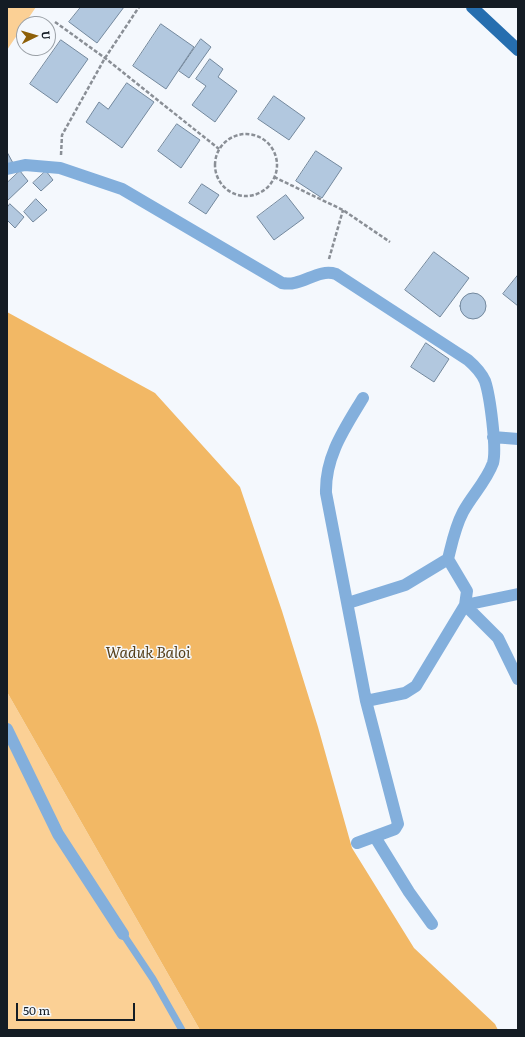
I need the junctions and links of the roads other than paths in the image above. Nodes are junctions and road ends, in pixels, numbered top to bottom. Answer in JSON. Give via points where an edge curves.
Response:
{"nodes":[{"id":1,"x":472,"y":7,"type":"edge"},
{"id":2,"x":518,"y":50,"type":"edge"},
{"id":3,"x":7,"y":169,"type":"edge"},
{"id":4,"x":364,"y":398,"type":"dead end"},
{"id":5,"x":493,"y":437,"type":"junction"},
{"id":6,"x":518,"y":439,"type":"edge"},
{"id":7,"x":448,"y":559,"type":"junction"},
{"id":8,"x":518,"y":594,"type":"edge"},
{"id":9,"x":348,"y":603,"type":"junction"},
{"id":10,"x":465,"y":605,"type":"junction"},
{"id":11,"x":518,"y":679,"type":"edge"},
{"id":12,"x":366,"y":701,"type":"junction"},
{"id":13,"x":7,"y":730,"type":"edge"},
{"id":14,"x":375,"y":837,"type":"junction"},
{"id":15,"x":357,"y":843,"type":"dead end"},
{"id":16,"x":432,"y":924,"type":"dead end"},
{"id":17,"x":123,"y":934,"type":"joint"},
{"id":18,"x":182,"y":1030,"type":"edge"}],
"edges":[{"from":1,"to":2,"type":"main road"},
{"from":3,"to":5,"type":"street","via":[[25,165],[60,168],[122,189],[282,283],[300,283],[326,272],[336,274],[478,369],[489,398]]},
{"from":4,"to":9,"type":"street","via":[[333,450],[326,481],[326,493]]},
{"from":5,"to":6,"type":"street"},
{"from":5,"to":7,"type":"street","via":[[493,461],[485,480],[463,511]]},
{"from":7,"to":9,"type":"street","via":[[405,585]]},
{"from":7,"to":10,"type":"street","via":[[467,591]]},
{"from":8,"to":10,"type":"street"},
{"from":9,"to":12,"type":"street"},
{"from":10,"to":11,"type":"street","via":[[498,638]]},
{"from":10,"to":12,"type":"street","via":[[416,686],[405,694]]},
{"from":12,"to":14,"type":"street","via":[[398,819],[395,829]]},
{"from":13,"to":17,"type":"street","via":[[58,834]]},
{"from":14,"to":15,"type":"street"},
{"from":14,"to":16,"type":"street"},
{"from":17,"to":18,"type":"lane"}]}
